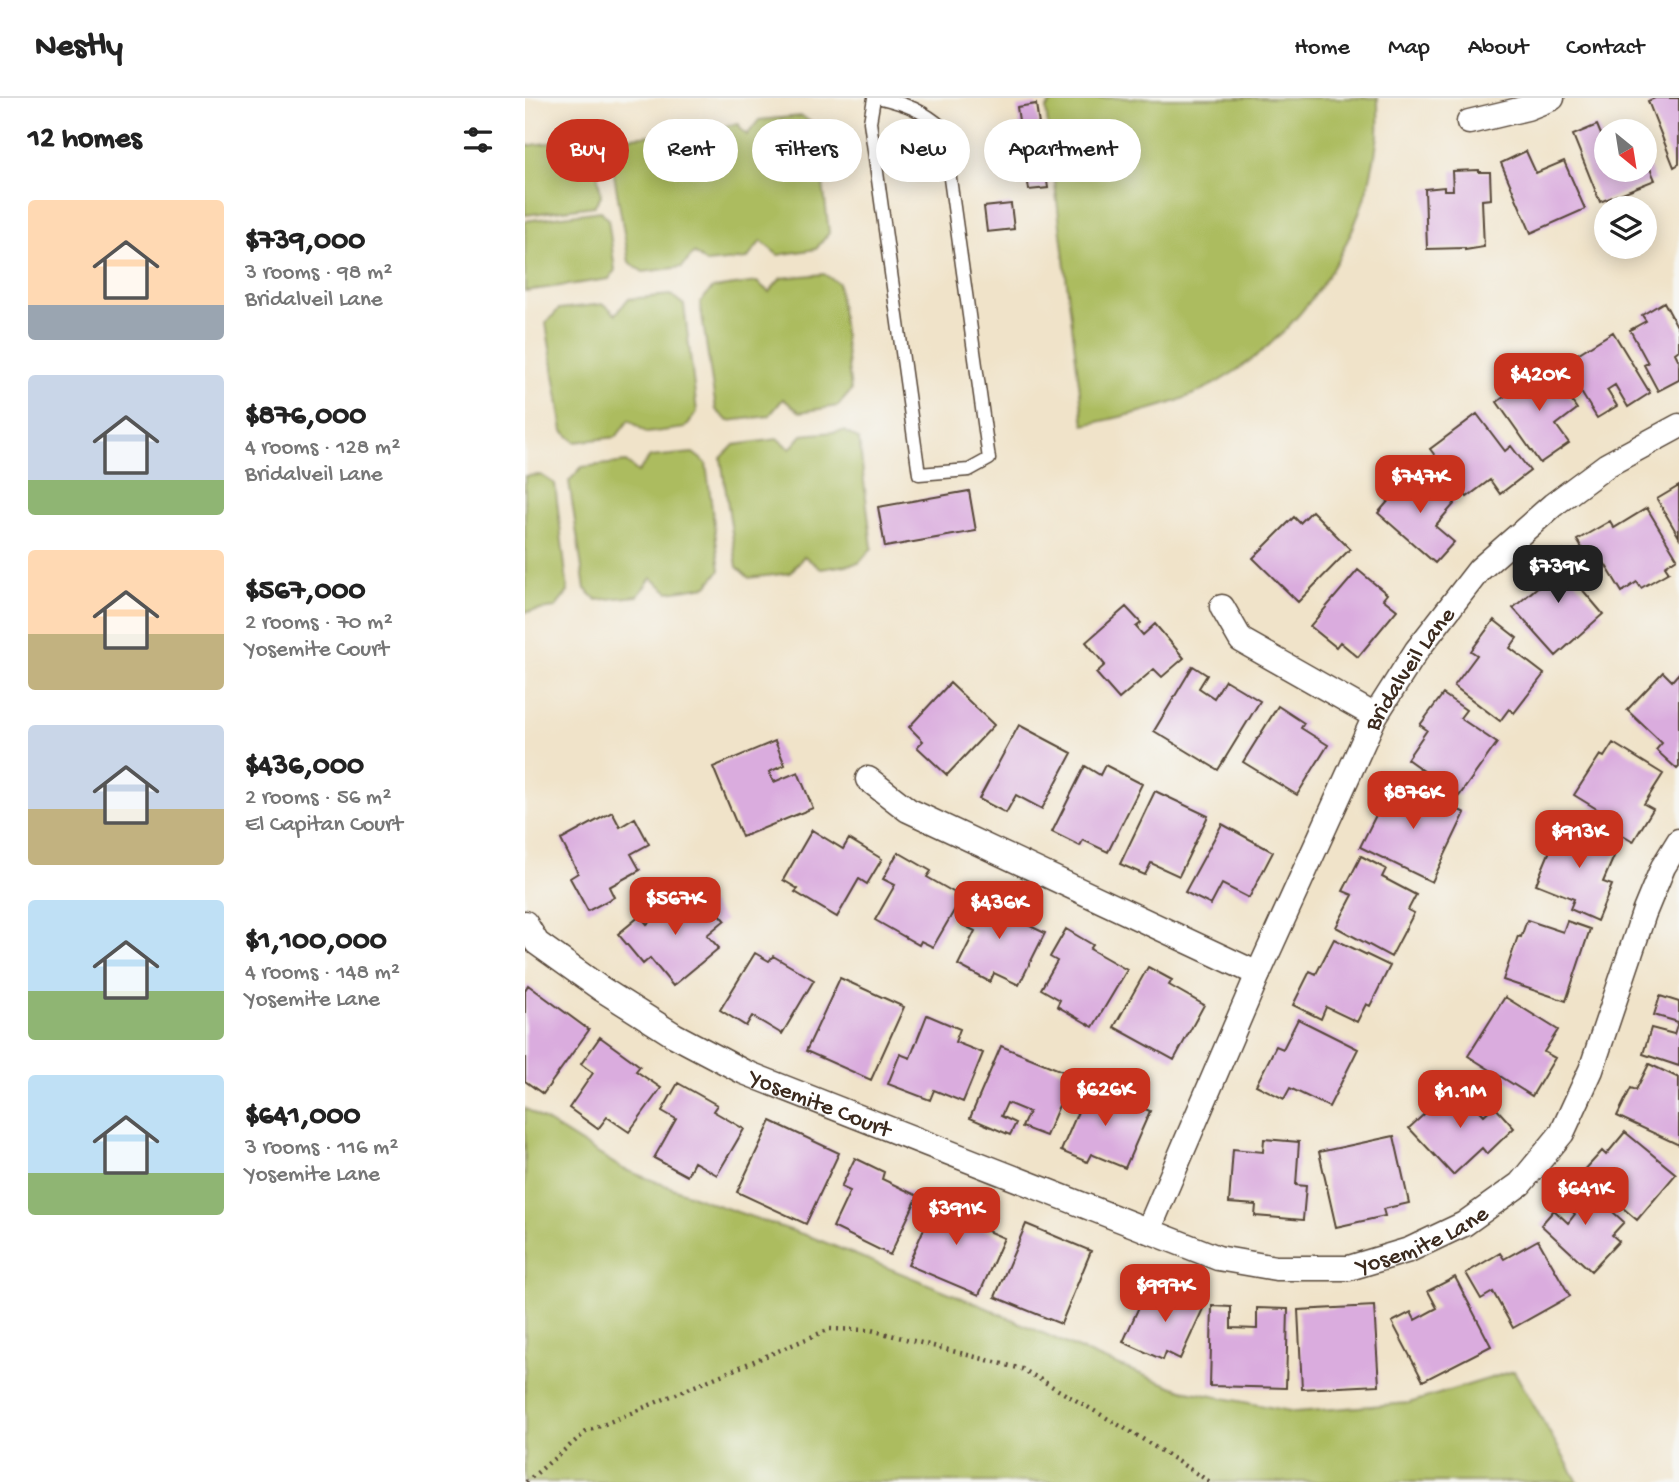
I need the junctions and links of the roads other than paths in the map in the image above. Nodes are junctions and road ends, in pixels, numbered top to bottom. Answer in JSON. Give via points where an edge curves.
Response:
{"nodes":[{"id":1,"x":874,"y":98,"type":"edge"},
{"id":2,"x":881,"y":98,"type":"edge"},
{"id":3,"x":1552,"y":98,"type":"edge"},
{"id":4,"x":1469,"y":122,"type":"dead end"},
{"id":5,"x":1679,"y":426,"type":"edge"},
{"id":6,"x":1221,"y":607,"type":"dead end"},
{"id":7,"x":1374,"y":716,"type":"junction"},
{"id":8,"x":868,"y":779,"type":"dead end"},
{"id":9,"x":1679,"y":841,"type":"edge"},
{"id":10,"x":525,"y":923,"type":"edge"},
{"id":11,"x":1258,"y":974,"type":"junction"},
{"id":12,"x":1148,"y":1231,"type":"junction"}],
"edges":[{"from":1,"to":2,"type":"lane","via":[[870,122],[919,474],[969,470],[989,459],[943,128],[908,105]]},
{"from":3,"to":4,"type":"street"},
{"from":5,"to":7,"type":"street","name":"Bridalveil Lane","via":[[1607,465],[1479,570],[1417,650]]},
{"from":6,"to":7,"type":"street","via":[[1241,640]]},
{"from":7,"to":11,"type":"street","name":"Bridalveil Lane"},
{"from":8,"to":11,"type":"street","via":[[908,810]]},
{"from":9,"to":12,"type":"street","name":"Yosemite Lane","via":[[1644,913],[1591,1069],[1562,1133],[1520,1184],[1464,1224],[1409,1250],[1349,1268],[1276,1269],[1218,1258]]},
{"from":10,"to":12,"type":"street","name":"Yosemite Court","via":[[537,943],[600,988],[744,1072]]},
{"from":11,"to":12,"type":"street","name":"Bridalveil Lane"}]}
